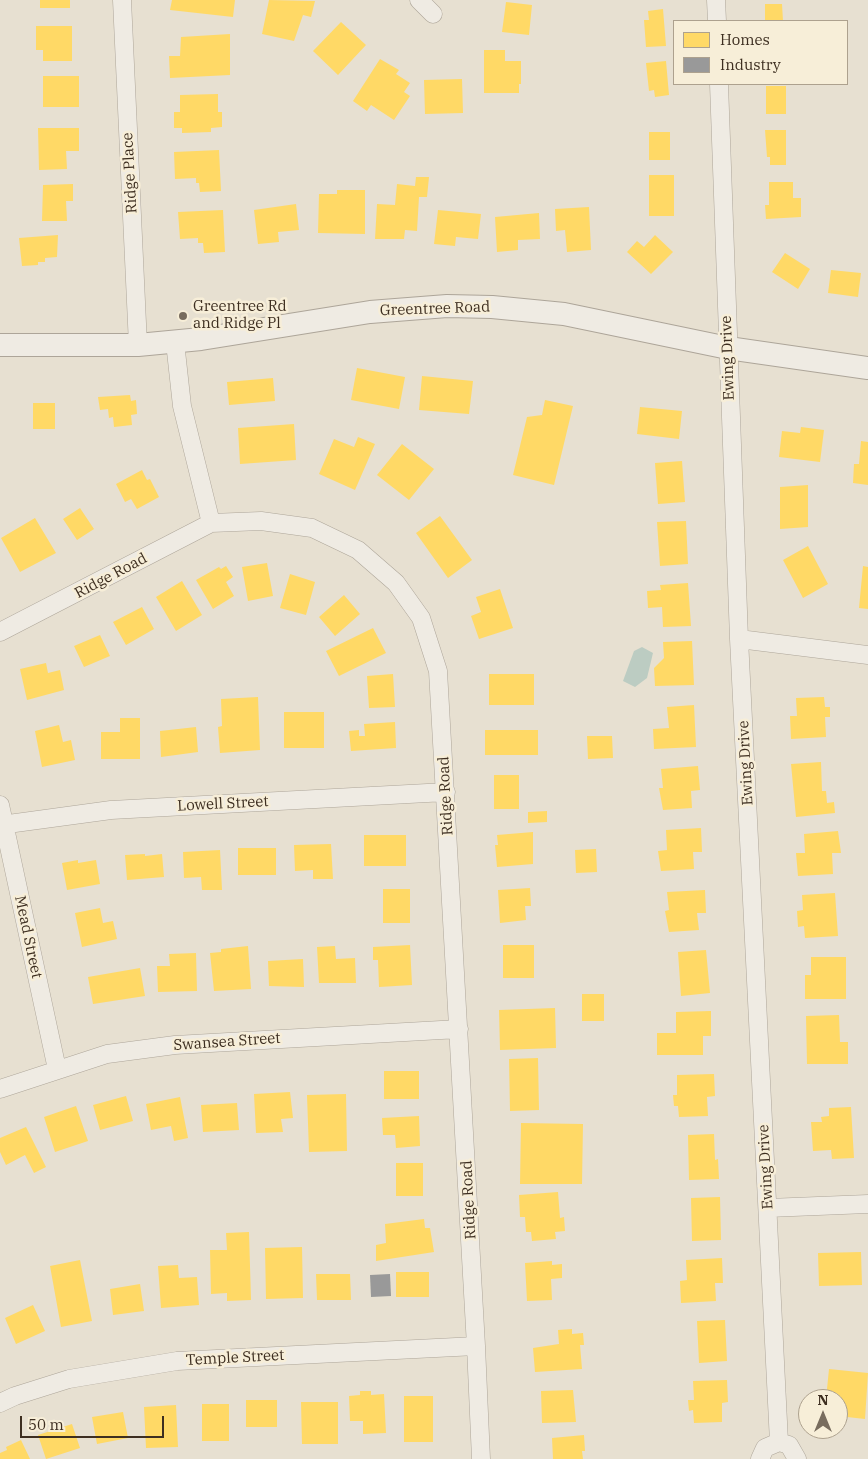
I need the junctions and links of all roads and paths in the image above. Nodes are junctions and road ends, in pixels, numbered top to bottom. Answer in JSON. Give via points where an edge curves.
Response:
{"nodes":[{"id":1,"x":122,"y":0,"type":"edge"},
{"id":2,"x":419,"y":0,"type":"edge"},
{"id":3,"x":716,"y":0,"type":"edge"},
{"id":4,"x":432,"y":14,"type":"dead end"},
{"id":5,"x":717,"y":20,"type":"edge"},
{"id":6,"x":719,"y":85,"type":"edge"},
{"id":7,"x":175,"y":342,"type":"junction"},
{"id":8,"x":0,"y":345,"type":"edge"},
{"id":9,"x":138,"y":345,"type":"junction"},
{"id":10,"x":728,"y":348,"type":"junction"},
{"id":11,"x":868,"y":368,"type":"edge"},
{"id":12,"x":212,"y":523,"type":"junction"},
{"id":13,"x":0,"y":632,"type":"edge"},
{"id":14,"x":739,"y":639,"type":"junction"},
{"id":15,"x":868,"y":655,"type":"edge"},
{"id":16,"x":446,"y":792,"type":"junction"},
{"id":17,"x":0,"y":805,"type":"edge"},
{"id":18,"x":2,"y":824,"type":"edge"},
{"id":19,"x":459,"y":1029,"type":"junction"},
{"id":20,"x":57,"y":1069,"type":"junction"},
{"id":21,"x":0,"y":1089,"type":"edge"},
{"id":22,"x":868,"y":1204,"type":"edge"},
{"id":23,"x":768,"y":1208,"type":"junction"},
{"id":24,"x":476,"y":1346,"type":"junction"},
{"id":25,"x":0,"y":1403,"type":"edge"},
{"id":26,"x":780,"y":1442,"type":"junction"},
{"id":27,"x":481,"y":1459,"type":"edge"},
{"id":28,"x":760,"y":1459,"type":"edge"},
{"id":29,"x":798,"y":1459,"type":"edge"}],
"edges":[{"from":1,"to":9,"type":"street","name":"Ridge Place"},
{"from":2,"to":4,"type":"street"},
{"from":3,"to":5,"type":"street"},
{"from":6,"to":10,"type":"street","name":"Ewing Drive"},
{"from":7,"to":9,"type":"street","name":"Greentree Road"},
{"from":7,"to":10,"type":"street","name":"Greentree Road","via":[[370,312],[447,306],[564,314]]},
{"from":7,"to":12,"type":"street","via":[[182,406]]},
{"from":8,"to":9,"type":"street","name":"Greentree Road"},
{"from":10,"to":11,"type":"street","name":"Greentree Road"},
{"from":10,"to":14,"type":"street","name":"Ewing Drive"},
{"from":12,"to":13,"type":"street","name":"Ridge Road"},
{"from":12,"to":16,"type":"street","name":"Ridge Road","via":[[261,521],[312,528],[358,550],[396,583],[421,618],[438,671]]},
{"from":14,"to":15,"type":"street"},
{"from":14,"to":23,"type":"street","name":"Ewing Drive"},
{"from":16,"to":18,"type":"street","name":"Lowell Street","via":[[110,810]]},
{"from":16,"to":19,"type":"street","name":"Ridge Road"},
{"from":17,"to":18,"type":"street","name":"Mead Street"},
{"from":18,"to":20,"type":"street","name":"Mead Street"},
{"from":19,"to":20,"type":"street","name":"Swansea Street","via":[[175,1045],[106,1054]]},
{"from":19,"to":24,"type":"street","name":"Ridge Road"},
{"from":20,"to":21,"type":"street","name":"Swansea Street"},
{"from":22,"to":23,"type":"street"},
{"from":23,"to":26,"type":"street","name":"Ewing Drive"},
{"from":24,"to":25,"type":"street","name":"Temple Street","via":[[177,1361],[69,1379]]},
{"from":24,"to":27,"type":"street","name":"Ridge Road"},
{"from":26,"to":28,"type":"street","via":[[765,1448]]},
{"from":26,"to":29,"type":"street","via":[[790,1445]]}]}
